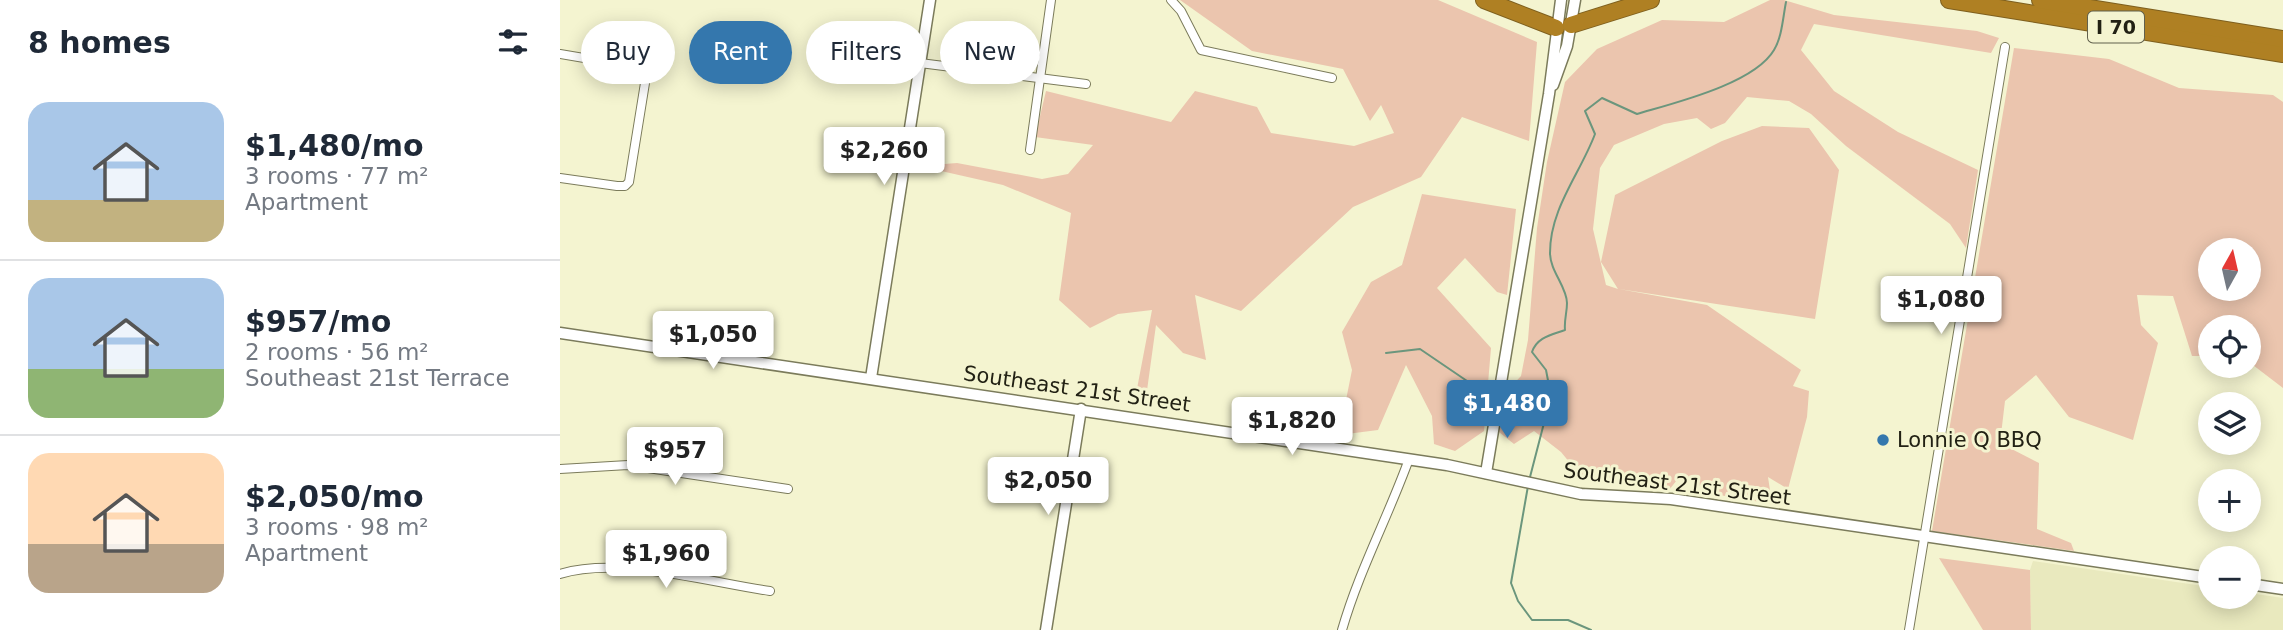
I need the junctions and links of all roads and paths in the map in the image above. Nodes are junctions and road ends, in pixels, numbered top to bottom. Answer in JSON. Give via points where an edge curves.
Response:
{"nodes":[{"id":1,"x":930,"y":0,"type":"edge"},
{"id":2,"x":1051,"y":0,"type":"edge"},
{"id":3,"x":1171,"y":0,"type":"edge"},
{"id":4,"x":1484,"y":0,"type":"edge"},
{"id":5,"x":1561,"y":0,"type":"edge"},
{"id":6,"x":1575,"y":0,"type":"edge"},
{"id":7,"x":1651,"y":0,"type":"edge"},
{"id":8,"x":1949,"y":0,"type":"edge"},
{"id":9,"x":2040,"y":0,"type":"edge"},
{"id":10,"x":926,"y":25,"type":"edge"},
{"id":11,"x":1564,"y":26,"type":"junction"},
{"id":12,"x":2283,"y":45,"type":"edge"},
{"id":13,"x":2005,"y":47,"type":"dead end"},
{"id":14,"x":560,"y":54,"type":"edge"},
{"id":15,"x":1040,"y":66,"type":"edge"},
{"id":16,"x":1040,"y":78,"type":"edge"},
{"id":17,"x":1332,"y":78,"type":"dead end"},
{"id":18,"x":917,"y":84,"type":"edge"},
{"id":19,"x":1037,"y":84,"type":"edge"},
{"id":20,"x":1086,"y":84,"type":"dead end"},
{"id":21,"x":1030,"y":150,"type":"dead end"},
{"id":22,"x":560,"y":178,"type":"edge"},
{"id":23,"x":560,"y":333,"type":"edge"},
{"id":24,"x":871,"y":378,"type":"junction"},
{"id":25,"x":1081,"y":408,"type":"junction"},
{"id":26,"x":1409,"y":459,"type":"junction"},
{"id":27,"x":560,"y":470,"type":"edge"},
{"id":28,"x":1486,"y":473,"type":"junction"},
{"id":29,"x":788,"y":489,"type":"dead end"},
{"id":30,"x":1925,"y":536,"type":"junction"},
{"id":31,"x":560,"y":574,"type":"edge"},
{"id":32,"x":2198,"y":576,"type":"edge"},
{"id":33,"x":2261,"y":586,"type":"edge"},
{"id":34,"x":2283,"y":589,"type":"edge"},
{"id":35,"x":770,"y":591,"type":"dead end"},
{"id":36,"x":1046,"y":630,"type":"edge"},
{"id":37,"x":1342,"y":630,"type":"edge"},
{"id":38,"x":1909,"y":630,"type":"edge"}],
"edges":[{"from":1,"to":10,"type":"street"},
{"from":2,"to":15,"type":"street"},
{"from":3,"to":17,"type":"street","via":[[1201,50]]},
{"from":4,"to":11,"type":"highway"},
{"from":5,"to":11,"type":"street"},
{"from":6,"to":11,"type":"street"},
{"from":7,"to":11,"type":"highway"},
{"from":8,"to":12,"type":"highway","number":"I 70","via":[[2249,48]]},
{"from":9,"to":12,"type":"highway","number":"I 70"},
{"from":11,"to":28,"type":"street","via":[[1562,62],[1549,94]]},
{"from":13,"to":30,"type":"street"},
{"from":14,"to":22,"type":"street","via":[[637,67],[645,83],[629,182],[617,186]]},
{"from":16,"to":20,"type":"street"},
{"from":18,"to":24,"type":"street"},
{"from":19,"to":21,"type":"street"},
{"from":23,"to":24,"type":"street","name":"Southeast 21st Street"},
{"from":24,"to":25,"type":"street","name":"Southeast 21st Street"},
{"from":25,"to":26,"type":"street","name":"Southeast 21st Street"},
{"from":25,"to":36,"type":"street"},
{"from":26,"to":28,"type":"street","name":"Southeast 21st Street"},
{"from":26,"to":37,"type":"street","via":[[1357,579]]},
{"from":27,"to":29,"type":"street","via":[[628,465]]},
{"from":28,"to":30,"type":"street","name":"Southeast 21st Street","via":[[1581,494],[1671,499]]},
{"from":30,"to":32,"type":"street","name":"Southeast 21st Street"},
{"from":30,"to":38,"type":"street"},
{"from":31,"to":35,"type":"street","via":[[611,567]]},
{"from":33,"to":34,"type":"street"}]}
